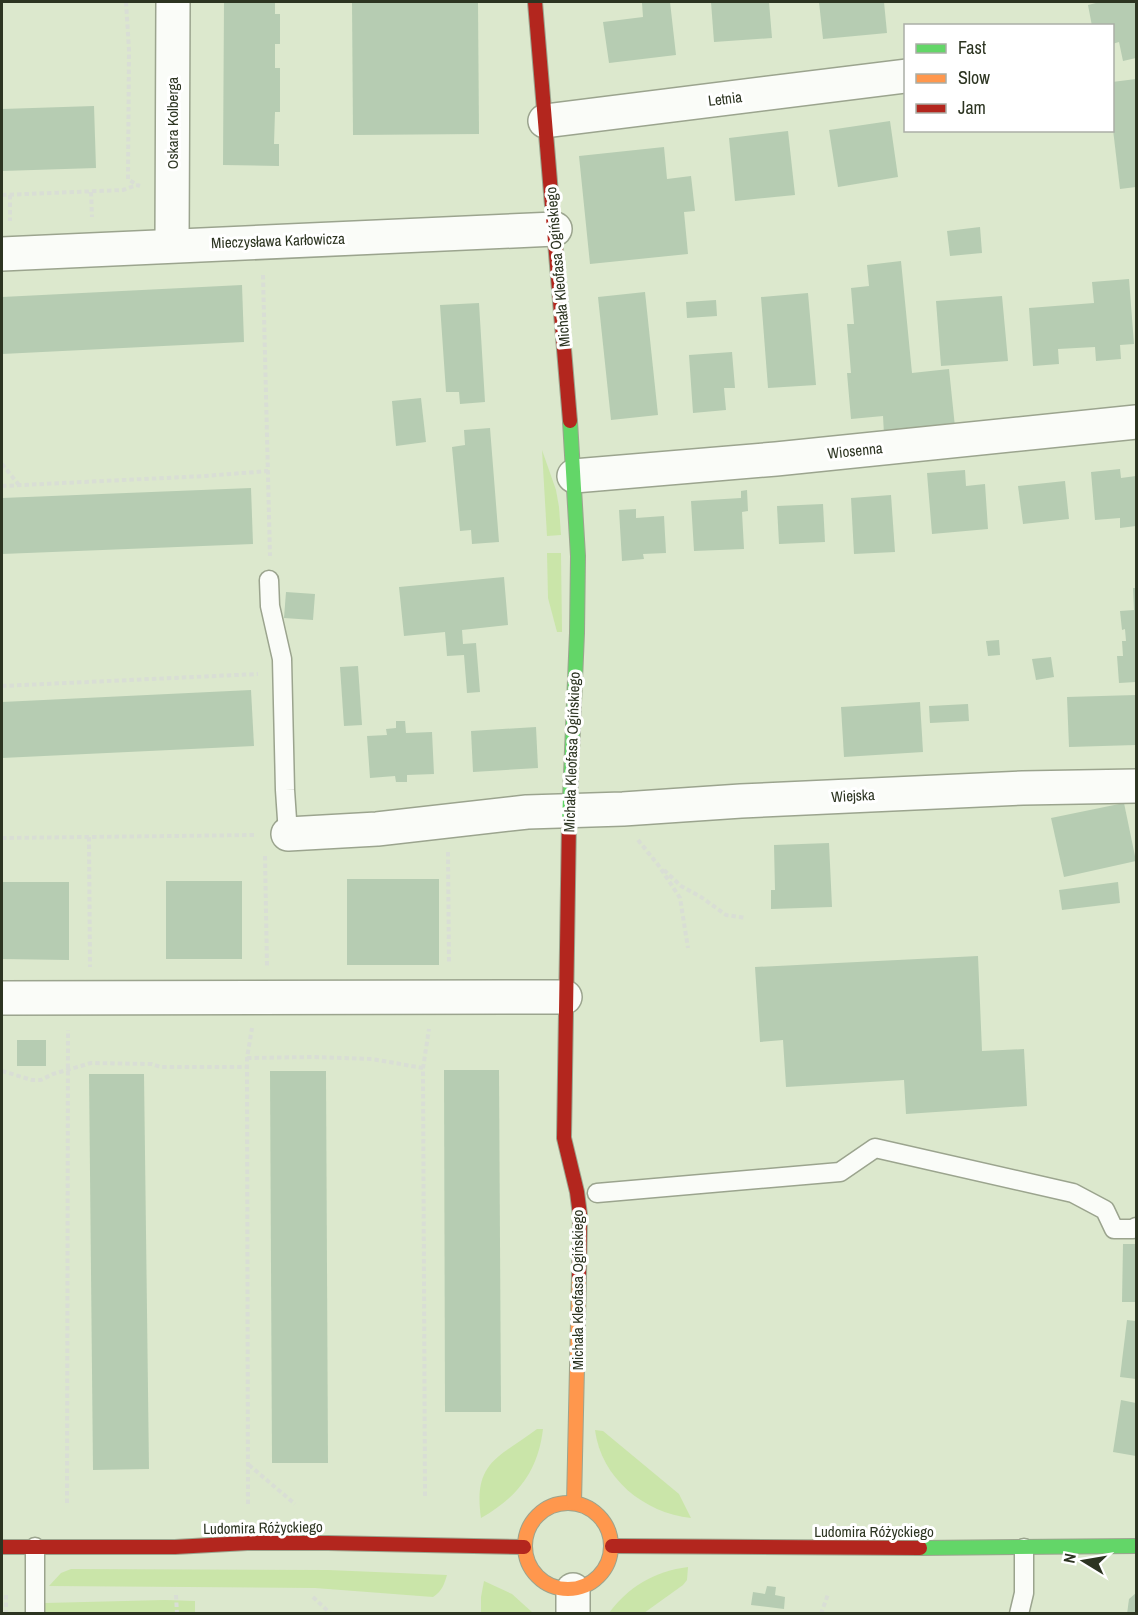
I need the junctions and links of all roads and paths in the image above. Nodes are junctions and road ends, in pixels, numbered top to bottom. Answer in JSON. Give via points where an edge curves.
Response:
{"nodes":[{"id":1,"x":126,"y":2,"type":"edge"},
{"id":2,"x":173,"y":2,"type":"edge"},
{"id":3,"x":536,"y":2,"type":"edge"},
{"id":4,"x":904,"y":76,"type":"edge"},
{"id":5,"x":545,"y":121,"type":"junction"},
{"id":6,"x":136,"y":185,"type":"junction"},
{"id":7,"x":147,"y":187,"type":"dead end"},
{"id":8,"x":91,"y":192,"type":"junction"},
{"id":9,"x":2,"y":195,"type":"edge"},
{"id":10,"x":92,"y":223,"type":"dead end"},
{"id":11,"x":555,"y":229,"type":"junction"},
{"id":12,"x":262,"y":242,"type":"junction"},
{"id":13,"x":172,"y":246,"type":"junction"},
{"id":14,"x":2,"y":254,"type":"edge"},
{"id":15,"x":1137,"y":422,"type":"edge"},
{"id":16,"x":2,"y":464,"type":"edge"},
{"id":17,"x":268,"y":471,"type":"junction"},
{"id":18,"x":574,"y":476,"type":"junction"},
{"id":19,"x":20,"y":485,"type":"junction"},
{"id":20,"x":2,"y":486,"type":"edge"},
{"id":21,"x":269,"y":580,"type":"joint"},
{"id":22,"x":282,"y":673,"type":"junction"},
{"id":23,"x":2,"y":686,"type":"edge"},
{"id":24,"x":1137,"y":786,"type":"edge"},
{"id":25,"x":570,"y":810,"type":"junction"},
{"id":26,"x":446,"y":821,"type":"junction"},
{"id":27,"x":277,"y":834,"type":"junction"},
{"id":28,"x":89,"y":837,"type":"junction"},
{"id":29,"x":2,"y":838,"type":"edge"},
{"id":30,"x":637,"y":840,"type":"dead end"},
{"id":31,"x":659,"y":866,"type":"junction"},
{"id":32,"x":746,"y":918,"type":"dead end"},
{"id":33,"x":688,"y":948,"type":"dead end"},
{"id":34,"x":440,"y":997,"type":"junction"},
{"id":35,"x":565,"y":997,"type":"junction"},
{"id":36,"x":2,"y":998,"type":"edge"},
{"id":37,"x":79,"y":998,"type":"junction"},
{"id":38,"x":261,"y":998,"type":"junction"},
{"id":39,"x":247,"y":1058,"type":"junction"},
{"id":40,"x":247,"y":1067,"type":"junction"},
{"id":41,"x":423,"y":1068,"type":"junction"},
{"id":42,"x":67,"y":1070,"type":"junction"},
{"id":43,"x":2,"y":1071,"type":"edge"},
{"id":44,"x":597,"y":1193,"type":"dead end"},
{"id":45,"x":1137,"y":1227,"type":"edge"},
{"id":46,"x":248,"y":1464,"type":"junction"},
{"id":47,"x":425,"y":1496,"type":"dead end"},
{"id":48,"x":67,"y":1503,"type":"dead end"},
{"id":49,"x":574,"y":1503,"type":"junction"},
{"id":50,"x":248,"y":1504,"type":"dead end"},
{"id":51,"x":295,"y":1504,"type":"dead end"},
{"id":52,"x":524,"y":1546,"type":"junction"},
{"id":53,"x":612,"y":1546,"type":"junction"},
{"id":54,"x":1137,"y":1546,"type":"edge"},
{"id":55,"x":2,"y":1547,"type":"edge"},
{"id":56,"x":35,"y":1547,"type":"junction"},
{"id":57,"x":1024,"y":1548,"type":"junction"},
{"id":58,"x":1024,"y":1593,"type":"junction"},
{"id":59,"x":828,"y":1594,"type":"dead end"},
{"id":60,"x":6,"y":1595,"type":"dead end"},
{"id":61,"x":176,"y":1595,"type":"dead end"},
{"id":62,"x":313,"y":1597,"type":"dead end"},
{"id":63,"x":573,"y":1602,"type":"edge"},
{"id":64,"x":6,"y":1614,"type":"edge"},
{"id":65,"x":35,"y":1614,"type":"edge"},
{"id":66,"x":177,"y":1614,"type":"edge"},
{"id":67,"x":332,"y":1614,"type":"edge"},
{"id":68,"x":821,"y":1614,"type":"edge"},
{"id":69,"x":1020,"y":1614,"type":"edge"},
{"id":70,"x":1030,"y":1614,"type":"edge"}],
"edges":[{"from":1,"to":6,"type":"path","via":[[128,178]]},
{"from":2,"to":13,"type":"street","name":"Oskara Kolberga"},
{"from":3,"to":5,"type":"street","name":"Michała Kleofasa Ogińskiego"},
{"from":4,"to":5,"type":"street","name":"Letnia"},
{"from":5,"to":11,"type":"street","name":"Michała Kleofasa Ogińskiego"},
{"from":6,"to":7,"type":"path"},
{"from":6,"to":8,"type":"path"},
{"from":8,"to":9,"type":"path"},
{"from":8,"to":10,"type":"path"},
{"from":11,"to":12,"type":"street","name":"Mieczysława Karłowicza"},
{"from":11,"to":18,"type":"street","name":"Michała Kleofasa Ogińskiego"},
{"from":12,"to":13,"type":"street","name":"Mieczysława Karłowicza"},
{"from":12,"to":17,"type":"path"},
{"from":13,"to":14,"type":"street","name":"Mieczysława Karłowicza"},
{"from":15,"to":18,"type":"street","name":"Wiosenna"},
{"from":16,"to":19,"type":"path"},
{"from":17,"to":19,"type":"path"},
{"from":17,"to":21,"type":"path"},
{"from":18,"to":25,"type":"street","name":"Michała Kleofasa Ogińskiego","via":[[578,597]]},
{"from":19,"to":20,"type":"path"},
{"from":21,"to":22,"type":"lane"},
{"from":22,"to":23,"type":"path"},
{"from":22,"to":27,"type":"lane","via":[[285,790]]},
{"from":24,"to":25,"type":"street","name":"Wiejska"},
{"from":25,"to":26,"type":"street","name":"Wiejska"},
{"from":25,"to":35,"type":"street","name":"Michała Kleofasa Ogińskiego"},
{"from":26,"to":27,"type":"street","name":"Wiejska"},
{"from":26,"to":34,"type":"path"},
{"from":27,"to":28,"type":"path"},
{"from":27,"to":38,"type":"path"},
{"from":28,"to":29,"type":"path"},
{"from":28,"to":37,"type":"path"},
{"from":30,"to":31,"type":"path"},
{"from":31,"to":32,"type":"path","via":[[681,886],[726,915]]},
{"from":31,"to":33,"type":"path","via":[[680,898]]},
{"from":34,"to":35,"type":"street"},
{"from":34,"to":38,"type":"street"},
{"from":34,"to":41,"type":"path","via":[[429,1027]]},
{"from":35,"to":49,"type":"street","name":"Michała Kleofasa Ogińskiego","via":[[564,1138],[580,1215]]},
{"from":36,"to":37,"type":"street"},
{"from":37,"to":38,"type":"street"},
{"from":37,"to":42,"type":"path"},
{"from":38,"to":39,"type":"path"},
{"from":39,"to":40,"type":"path"},
{"from":39,"to":41,"type":"path","via":[[372,1059]]},
{"from":40,"to":42,"type":"path","via":[[97,1062]]},
{"from":40,"to":46,"type":"path"},
{"from":41,"to":47,"type":"path"},
{"from":42,"to":43,"type":"path","via":[[41,1080]]},
{"from":42,"to":48,"type":"path"},
{"from":44,"to":45,"type":"lane","via":[[840,1172],[876,1148],[1073,1193],[1105,1210],[1114,1229]]},
{"from":46,"to":50,"type":"path"},
{"from":46,"to":51,"type":"path"},
{"from":49,"to":52,"type":"street","via":[[559,1503],[545,1509],[534,1519]]},
{"from":49,"to":53,"type":"street","via":[[601,1517]]},
{"from":52,"to":56,"type":"street","name":"Ludomira Różyckiego","via":[[247,1543]]},
{"from":52,"to":63,"type":"street","via":[[528,1564],[539,1579]]},
{"from":53,"to":57,"type":"street","name":"Ludomira Różyckiego"},
{"from":53,"to":63,"type":"street","via":[[601,1576],[583,1587]]},
{"from":54,"to":57,"type":"street","name":"Ludomira Różyckiego"},
{"from":55,"to":56,"type":"street","name":"Ludomira Różyckiego"},
{"from":56,"to":65,"type":"lane"},
{"from":57,"to":58,"type":"lane"},
{"from":58,"to":69,"type":"lane"},
{"from":58,"to":70,"type":"lane"},
{"from":59,"to":68,"type":"path"},
{"from":60,"to":64,"type":"path"},
{"from":61,"to":66,"type":"path"},
{"from":62,"to":67,"type":"path"}]}
